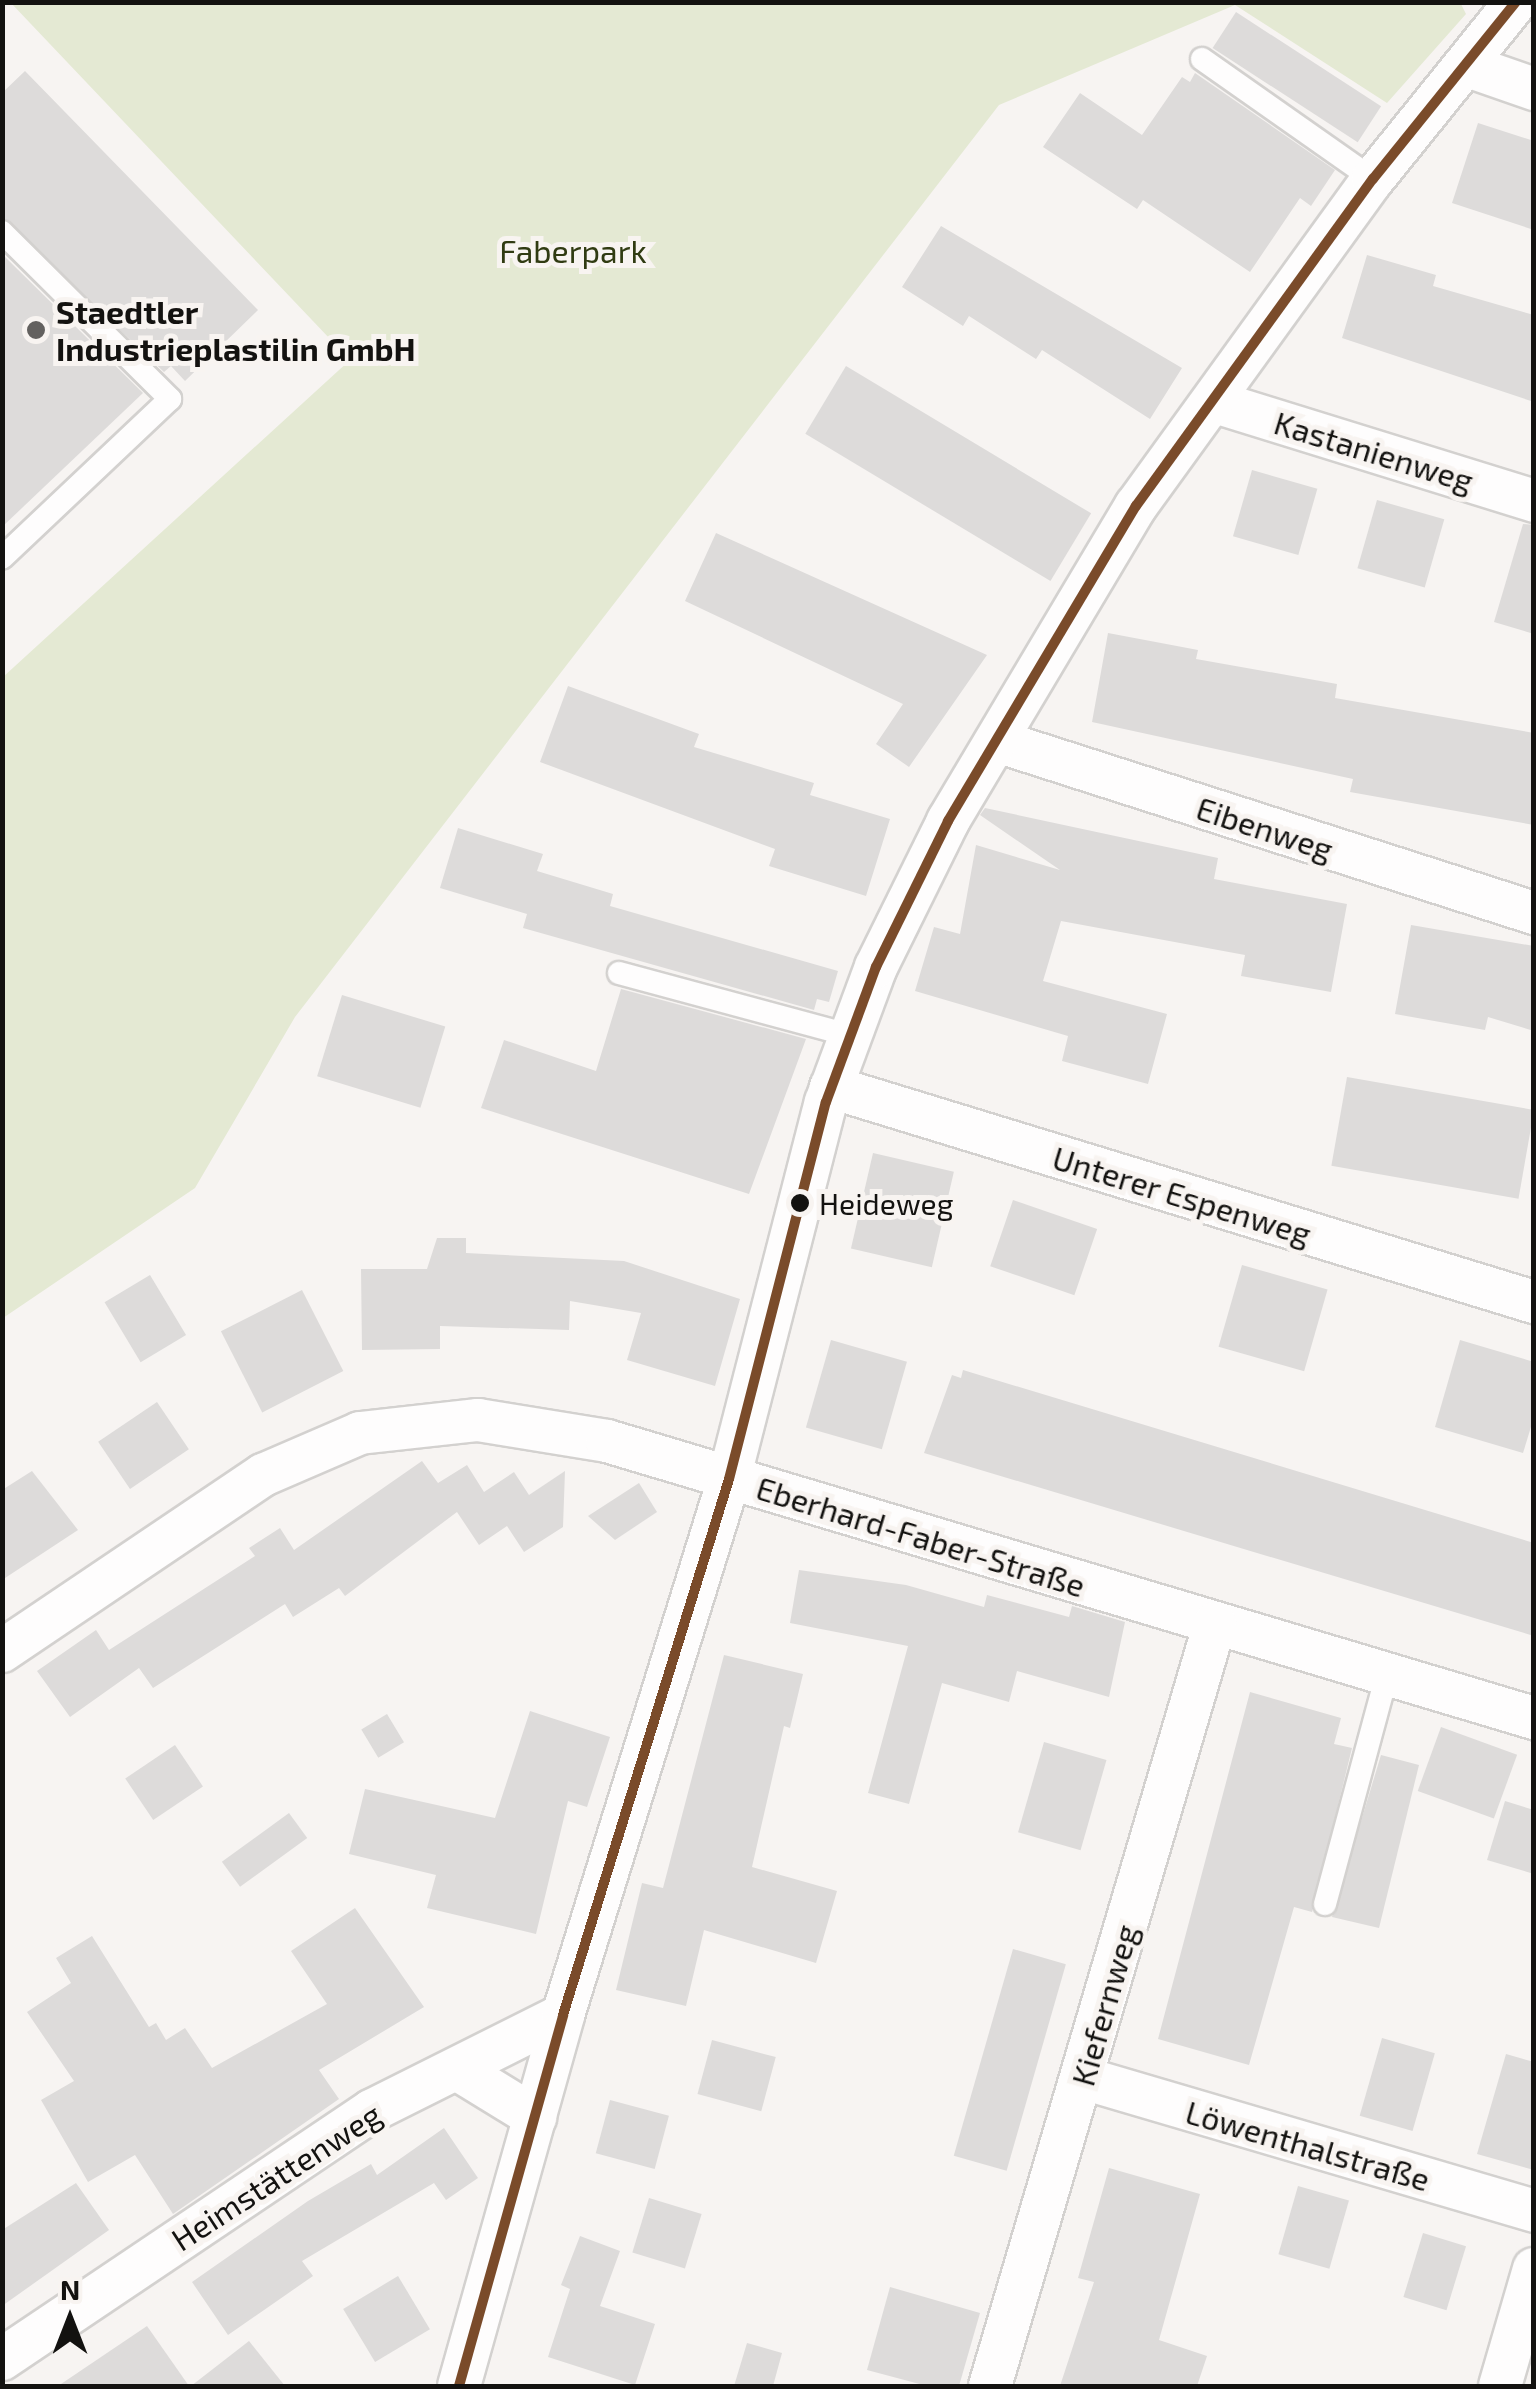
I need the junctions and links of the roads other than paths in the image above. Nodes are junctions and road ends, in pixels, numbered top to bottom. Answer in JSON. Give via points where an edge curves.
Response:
{"nodes":[{"id":1,"x":1516,"y":2,"type":"edge"},
{"id":2,"x":1202,"y":59,"type":"dead end"},
{"id":3,"x":1468,"y":66,"type":"junction"},
{"id":4,"x":1534,"y":89,"type":"edge"},
{"id":5,"x":1373,"y":179,"type":"junction"},
{"id":6,"x":2,"y":232,"type":"edge"},
{"id":7,"x":1214,"y":402,"type":"junction"},
{"id":8,"x":1534,"y":501,"type":"edge"},
{"id":9,"x":2,"y":558,"type":"edge"},
{"id":10,"x":998,"y":741,"type":"junction"},
{"id":11,"x":1534,"y":913,"type":"edge"},
{"id":12,"x":620,"y":973,"type":"dead end"},
{"id":13,"x":848,"y":1035,"type":"junction"},
{"id":14,"x":830,"y":1088,"type":"junction"},
{"id":15,"x":1534,"y":1302,"type":"edge"},
{"id":16,"x":730,"y":1479,"type":"junction"},
{"id":17,"x":1214,"y":1624,"type":"junction"},
{"id":18,"x":2,"y":1651,"type":"edge"},
{"id":19,"x":1387,"y":1674,"type":"junction"},
{"id":20,"x":1534,"y":1718,"type":"edge"},
{"id":21,"x":1325,"y":1904,"type":"dead end"},
{"id":22,"x":563,"y":2015,"type":"junction"},
{"id":23,"x":456,"y":2069,"type":"junction"},
{"id":24,"x":1083,"y":2078,"type":"junction"},
{"id":25,"x":535,"y":2117,"type":"junction"},
{"id":26,"x":1534,"y":2211,"type":"edge"},
{"id":27,"x":1534,"y":2269,"type":"edge"},
{"id":28,"x":2,"y":2359,"type":"edge"},
{"id":29,"x":459,"y":2386,"type":"edge"},
{"id":30,"x":990,"y":2386,"type":"edge"},
{"id":31,"x":1500,"y":2386,"type":"edge"}],
"edges":[{"from":1,"to":3,"type":"street"},
{"from":2,"to":5,"type":"lane"},
{"from":3,"to":4,"type":"street"},
{"from":3,"to":5,"type":"street"},
{"from":5,"to":7,"type":"street"},
{"from":6,"to":9,"type":"lane","via":[[170,399]]},
{"from":7,"to":8,"type":"street","name":"Kastanienweg"},
{"from":7,"to":10,"type":"street","via":[[1136,506]]},
{"from":10,"to":11,"type":"street","name":"Eibenweg"},
{"from":10,"to":13,"type":"street","via":[[948,820]]},
{"from":12,"to":13,"type":"lane"},
{"from":13,"to":14,"type":"street"},
{"from":14,"to":15,"type":"street","name":"Unterer Espenweg"},
{"from":14,"to":16,"type":"street"},
{"from":16,"to":17,"type":"street","name":"Eberhard-Faber-Straße"},
{"from":16,"to":18,"type":"street","name":"Eberhard-Faber-Straße","via":[[560,1430],[478,1420],[360,1434],[263,1475]]},
{"from":16,"to":22,"type":"street"},
{"from":17,"to":19,"type":"street","name":"Eberhard-Faber-Straße"},
{"from":17,"to":24,"type":"street","name":"Kiefernweg"},
{"from":19,"to":20,"type":"street","name":"Eberhard-Faber-Straße"},
{"from":19,"to":21,"type":"lane"},
{"from":22,"to":23,"type":"street","name":"Heimstättenweg"},
{"from":22,"to":25,"type":"street"},
{"from":23,"to":25,"type":"street"},
{"from":23,"to":28,"type":"street","name":"Heimstättenweg","via":[[372,2112]]},
{"from":24,"to":26,"type":"street","name":"Löwenthalstraße"},
{"from":24,"to":30,"type":"street","name":"Kiefernweg"},
{"from":25,"to":29,"type":"street"},
{"from":27,"to":31,"type":"street"}]}
